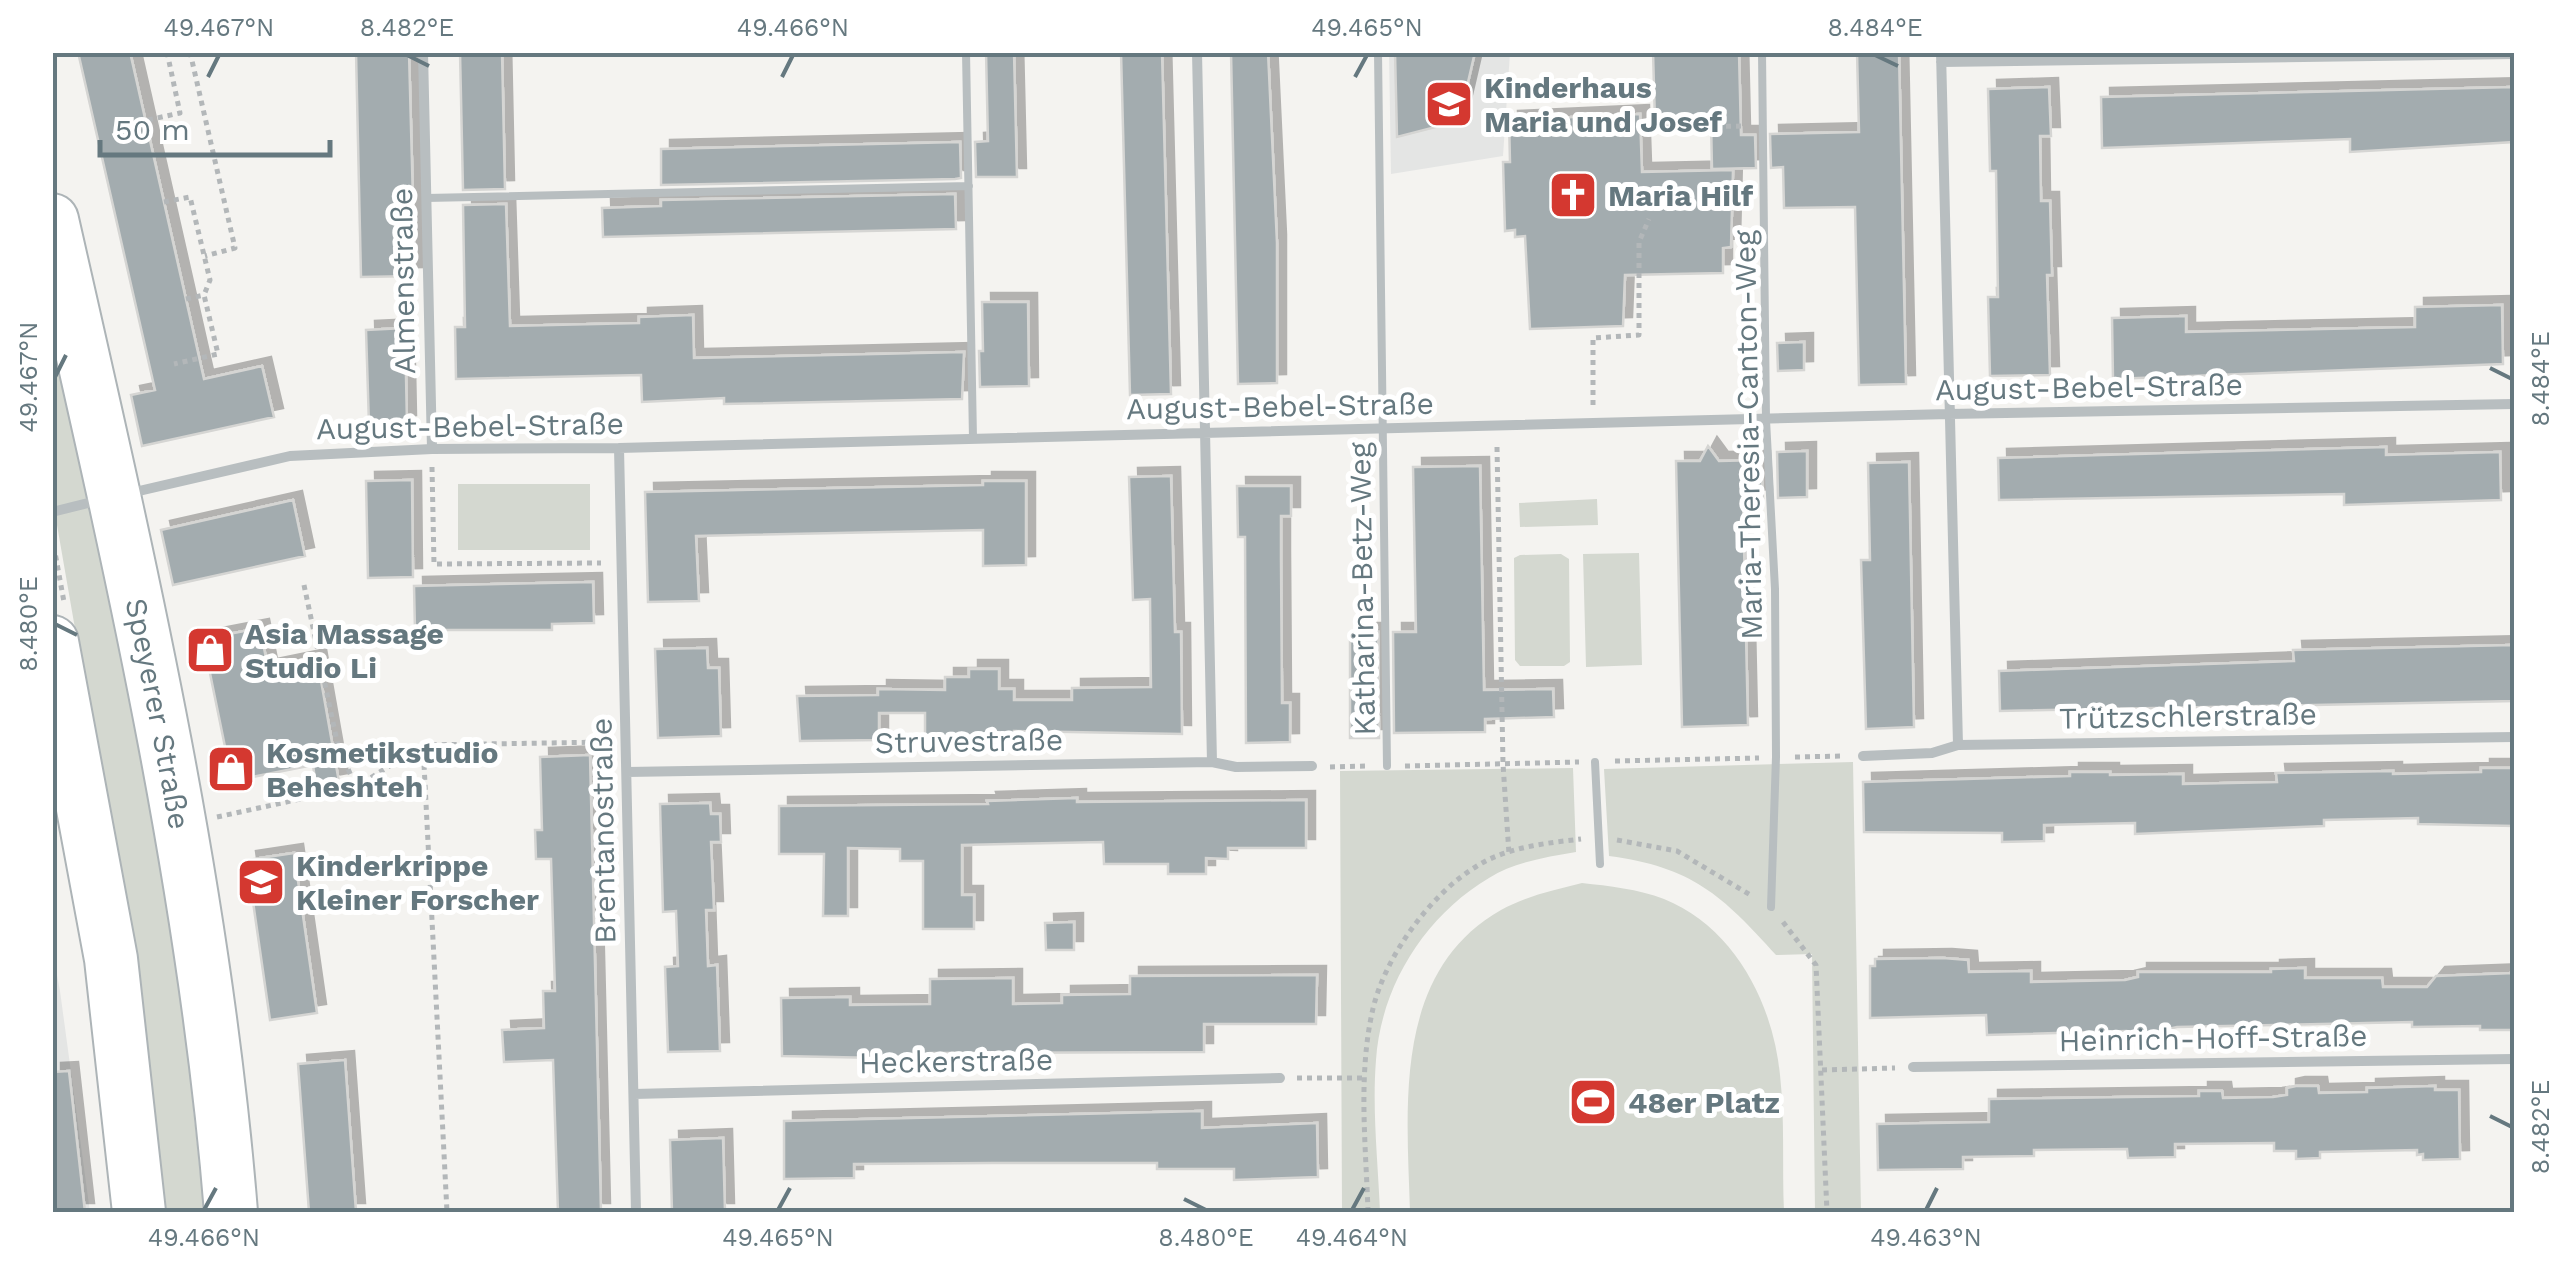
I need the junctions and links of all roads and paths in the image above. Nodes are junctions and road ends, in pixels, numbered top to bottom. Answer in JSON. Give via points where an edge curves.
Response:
{"nodes":[{"id":1,"x":167,"y":52,"type":"edge"},
{"id":2,"x":190,"y":52,"type":"edge"},
{"id":3,"x":423,"y":52,"type":"edge"},
{"id":4,"x":966,"y":52,"type":"edge"},
{"id":5,"x":1196,"y":52,"type":"edge"},
{"id":6,"x":1378,"y":52,"type":"edge"},
{"id":7,"x":1762,"y":52,"type":"edge"},
{"id":8,"x":2514,"y":54,"type":"edge"},
{"id":9,"x":1941,"y":57,"type":"edge"},
{"id":10,"x":148,"y":120,"type":"dead end"},
{"id":11,"x":1742,"y":125,"type":"dead end"},
{"id":12,"x":1646,"y":128,"type":"dead end"},
{"id":13,"x":969,"y":186,"type":"junction"},
{"id":14,"x":426,"y":198,"type":"junction"},
{"id":15,"x":164,"y":202,"type":"dead end"},
{"id":16,"x":1650,"y":219,"type":"dead end"},
{"id":17,"x":52,"y":220,"type":"edge"},
{"id":18,"x":205,"y":257,"type":"junction"},
{"id":19,"x":204,"y":295,"type":"junction"},
{"id":20,"x":186,"y":299,"type":"dead end"},
{"id":21,"x":174,"y":364,"type":"dead end"},
{"id":22,"x":2514,"y":404,"type":"edge"},
{"id":23,"x":1950,"y":414,"type":"junction"},
{"id":24,"x":1766,"y":420,"type":"junction"},
{"id":25,"x":1594,"y":424,"type":"junction"},
{"id":26,"x":1497,"y":426,"type":"junction"},
{"id":27,"x":1383,"y":430,"type":"junction"},
{"id":28,"x":1204,"y":432,"type":"junction"},
{"id":29,"x":973,"y":439,"type":"junction"},
{"id":30,"x":619,"y":448,"type":"junction"},
{"id":31,"x":432,"y":449,"type":"junction"},
{"id":32,"x":114,"y":497,"type":"junction"},
{"id":33,"x":52,"y":512,"type":"edge"},
{"id":34,"x":623,"y":563,"type":"junction"},
{"id":35,"x":304,"y":585,"type":"dead end"},
{"id":36,"x":52,"y":642,"type":"edge"},
{"id":37,"x":2514,"y":737,"type":"edge"},
{"id":38,"x":626,"y":741,"type":"junction"},
{"id":39,"x":423,"y":745,"type":"junction"},
{"id":40,"x":1958,"y":745,"type":"junction"},
{"id":41,"x":1863,"y":756,"type":"dead end"},
{"id":42,"x":1212,"y":762,"type":"junction"},
{"id":43,"x":1595,"y":762,"type":"dead end"},
{"id":44,"x":1312,"y":766,"type":"dead end"},
{"id":45,"x":1387,"y":766,"type":"dead end"},
{"id":46,"x":626,"y":772,"type":"junction"},
{"id":47,"x":356,"y":787,"type":"junction"},
{"id":48,"x":180,"y":824,"type":"junction"},
{"id":49,"x":1599,"y":837,"type":"junction"},
{"id":50,"x":1509,"y":854,"type":"junction"},
{"id":51,"x":1600,"y":864,"type":"dead end"},
{"id":52,"x":1771,"y":907,"type":"junction"},
{"id":53,"x":2514,"y":1059,"type":"edge"},
{"id":54,"x":1913,"y":1068,"type":"joint"},
{"id":55,"x":1822,"y":1070,"type":"junction"},
{"id":56,"x":1280,"y":1078,"type":"dead end"},
{"id":57,"x":1364,"y":1078,"type":"junction"},
{"id":58,"x":1317,"y":1079,"type":"dead end"},
{"id":59,"x":634,"y":1094,"type":"junction"},
{"id":60,"x":138,"y":1212,"type":"edge"},
{"id":61,"x":230,"y":1212,"type":"edge"},
{"id":62,"x":447,"y":1212,"type":"edge"},
{"id":63,"x":636,"y":1212,"type":"edge"},
{"id":64,"x":1368,"y":1212,"type":"edge"},
{"id":65,"x":1827,"y":1212,"type":"edge"}],
"edges":[{"from":1,"to":10,"type":"path","via":[[180,113]]},
{"from":2,"to":18,"type":"path","via":[[235,248]]},
{"from":3,"to":14,"type":"street","name":"Almenstraße"},
{"from":4,"to":13,"type":"lane"},
{"from":5,"to":28,"type":"street"},
{"from":6,"to":27,"type":"lane","name":"Katharina-Betz-Weg"},
{"from":7,"to":24,"type":"lane","name":"Maria-Theresia-Canton-Weg"},
{"from":8,"to":9,"type":"street"},
{"from":9,"to":23,"type":"street"},
{"from":11,"to":12,"type":"path"},
{"from":13,"to":14,"type":"lane"},
{"from":13,"to":29,"type":"lane"},
{"from":14,"to":31,"type":"street","name":"Almenstraße"},
{"from":15,"to":18,"type":"path","via":[[190,197]]},
{"from":16,"to":25,"type":"path","via":[[1639,242],[1639,335],[1592,338]]},
{"from":17,"to":32,"type":"street","name":"Speyerer Straße"},
{"from":18,"to":19,"type":"path","via":[[210,280]]},
{"from":19,"to":20,"type":"path"},
{"from":19,"to":21,"type":"path","via":[[218,354]]},
{"from":22,"to":23,"type":"street","name":"August-Bebel-Straße"},
{"from":23,"to":24,"type":"street","name":"August-Bebel-Straße"},
{"from":23,"to":40,"type":"street"},
{"from":24,"to":25,"type":"street","name":"August-Bebel-Straße"},
{"from":24,"to":52,"type":"lane","name":"Maria-Theresia-Canton-Weg","via":[[1775,589]]},
{"from":25,"to":26,"type":"street","name":"August-Bebel-Straße"},
{"from":26,"to":27,"type":"street","name":"August-Bebel-Straße"},
{"from":26,"to":50,"type":"path"},
{"from":27,"to":28,"type":"street","name":"August-Bebel-Straße"},
{"from":27,"to":45,"type":"lane","name":"Katharina-Betz-Weg"},
{"from":28,"to":29,"type":"street","name":"August-Bebel-Straße"},
{"from":28,"to":42,"type":"street"},
{"from":29,"to":30,"type":"street","name":"August-Bebel-Straße"},
{"from":30,"to":31,"type":"street","name":"August-Bebel-Straße"},
{"from":30,"to":34,"type":"street","name":"Brentanostraße"},
{"from":31,"to":32,"type":"street","name":"August-Bebel-Straße","via":[[290,456]]},
{"from":31,"to":34,"type":"path","via":[[434,564]]},
{"from":32,"to":33,"type":"street","name":"August-Bebel-Straße"},
{"from":32,"to":48,"type":"street","name":"Speyerer Straße"},
{"from":34,"to":38,"type":"street","name":"Brentanostraße"},
{"from":35,"to":47,"type":"path","via":[[338,746]]},
{"from":36,"to":60,"type":"street","via":[[111,959]]},
{"from":37,"to":40,"type":"street","name":"Trützschlerstraße"},
{"from":38,"to":39,"type":"path"},
{"from":38,"to":46,"type":"street","name":"Brentanostraße"},
{"from":39,"to":47,"type":"path"},
{"from":39,"to":62,"type":"path"},
{"from":40,"to":41,"type":"street","name":"Trützschlerstraße"},
{"from":42,"to":44,"type":"street","name":"Struvestraße"},
{"from":42,"to":46,"type":"street","name":"Struvestraße"},
{"from":43,"to":49,"type":"lane"},
{"from":46,"to":59,"type":"street","name":"Brentanostraße"},
{"from":47,"to":48,"type":"path"},
{"from":48,"to":61,"type":"street","name":"Speyerer Straße"},
{"from":49,"to":50,"type":"path"},
{"from":49,"to":51,"type":"lane"},
{"from":49,"to":52,"type":"path","via":[[1677,851]]},
{"from":50,"to":57,"type":"path","via":[[1478,865],[1402,940],[1372,1010]]},
{"from":52,"to":55,"type":"path","via":[[1816,965]]},
{"from":53,"to":54,"type":"street","name":"Heinrich-Hoff-Straße"},
{"from":54,"to":55,"type":"path"},
{"from":55,"to":65,"type":"path"},
{"from":56,"to":59,"type":"street","name":"Heckerstraße"},
{"from":57,"to":58,"type":"path"},
{"from":57,"to":64,"type":"path"},
{"from":59,"to":63,"type":"street","name":"Brentanostraße"}]}
